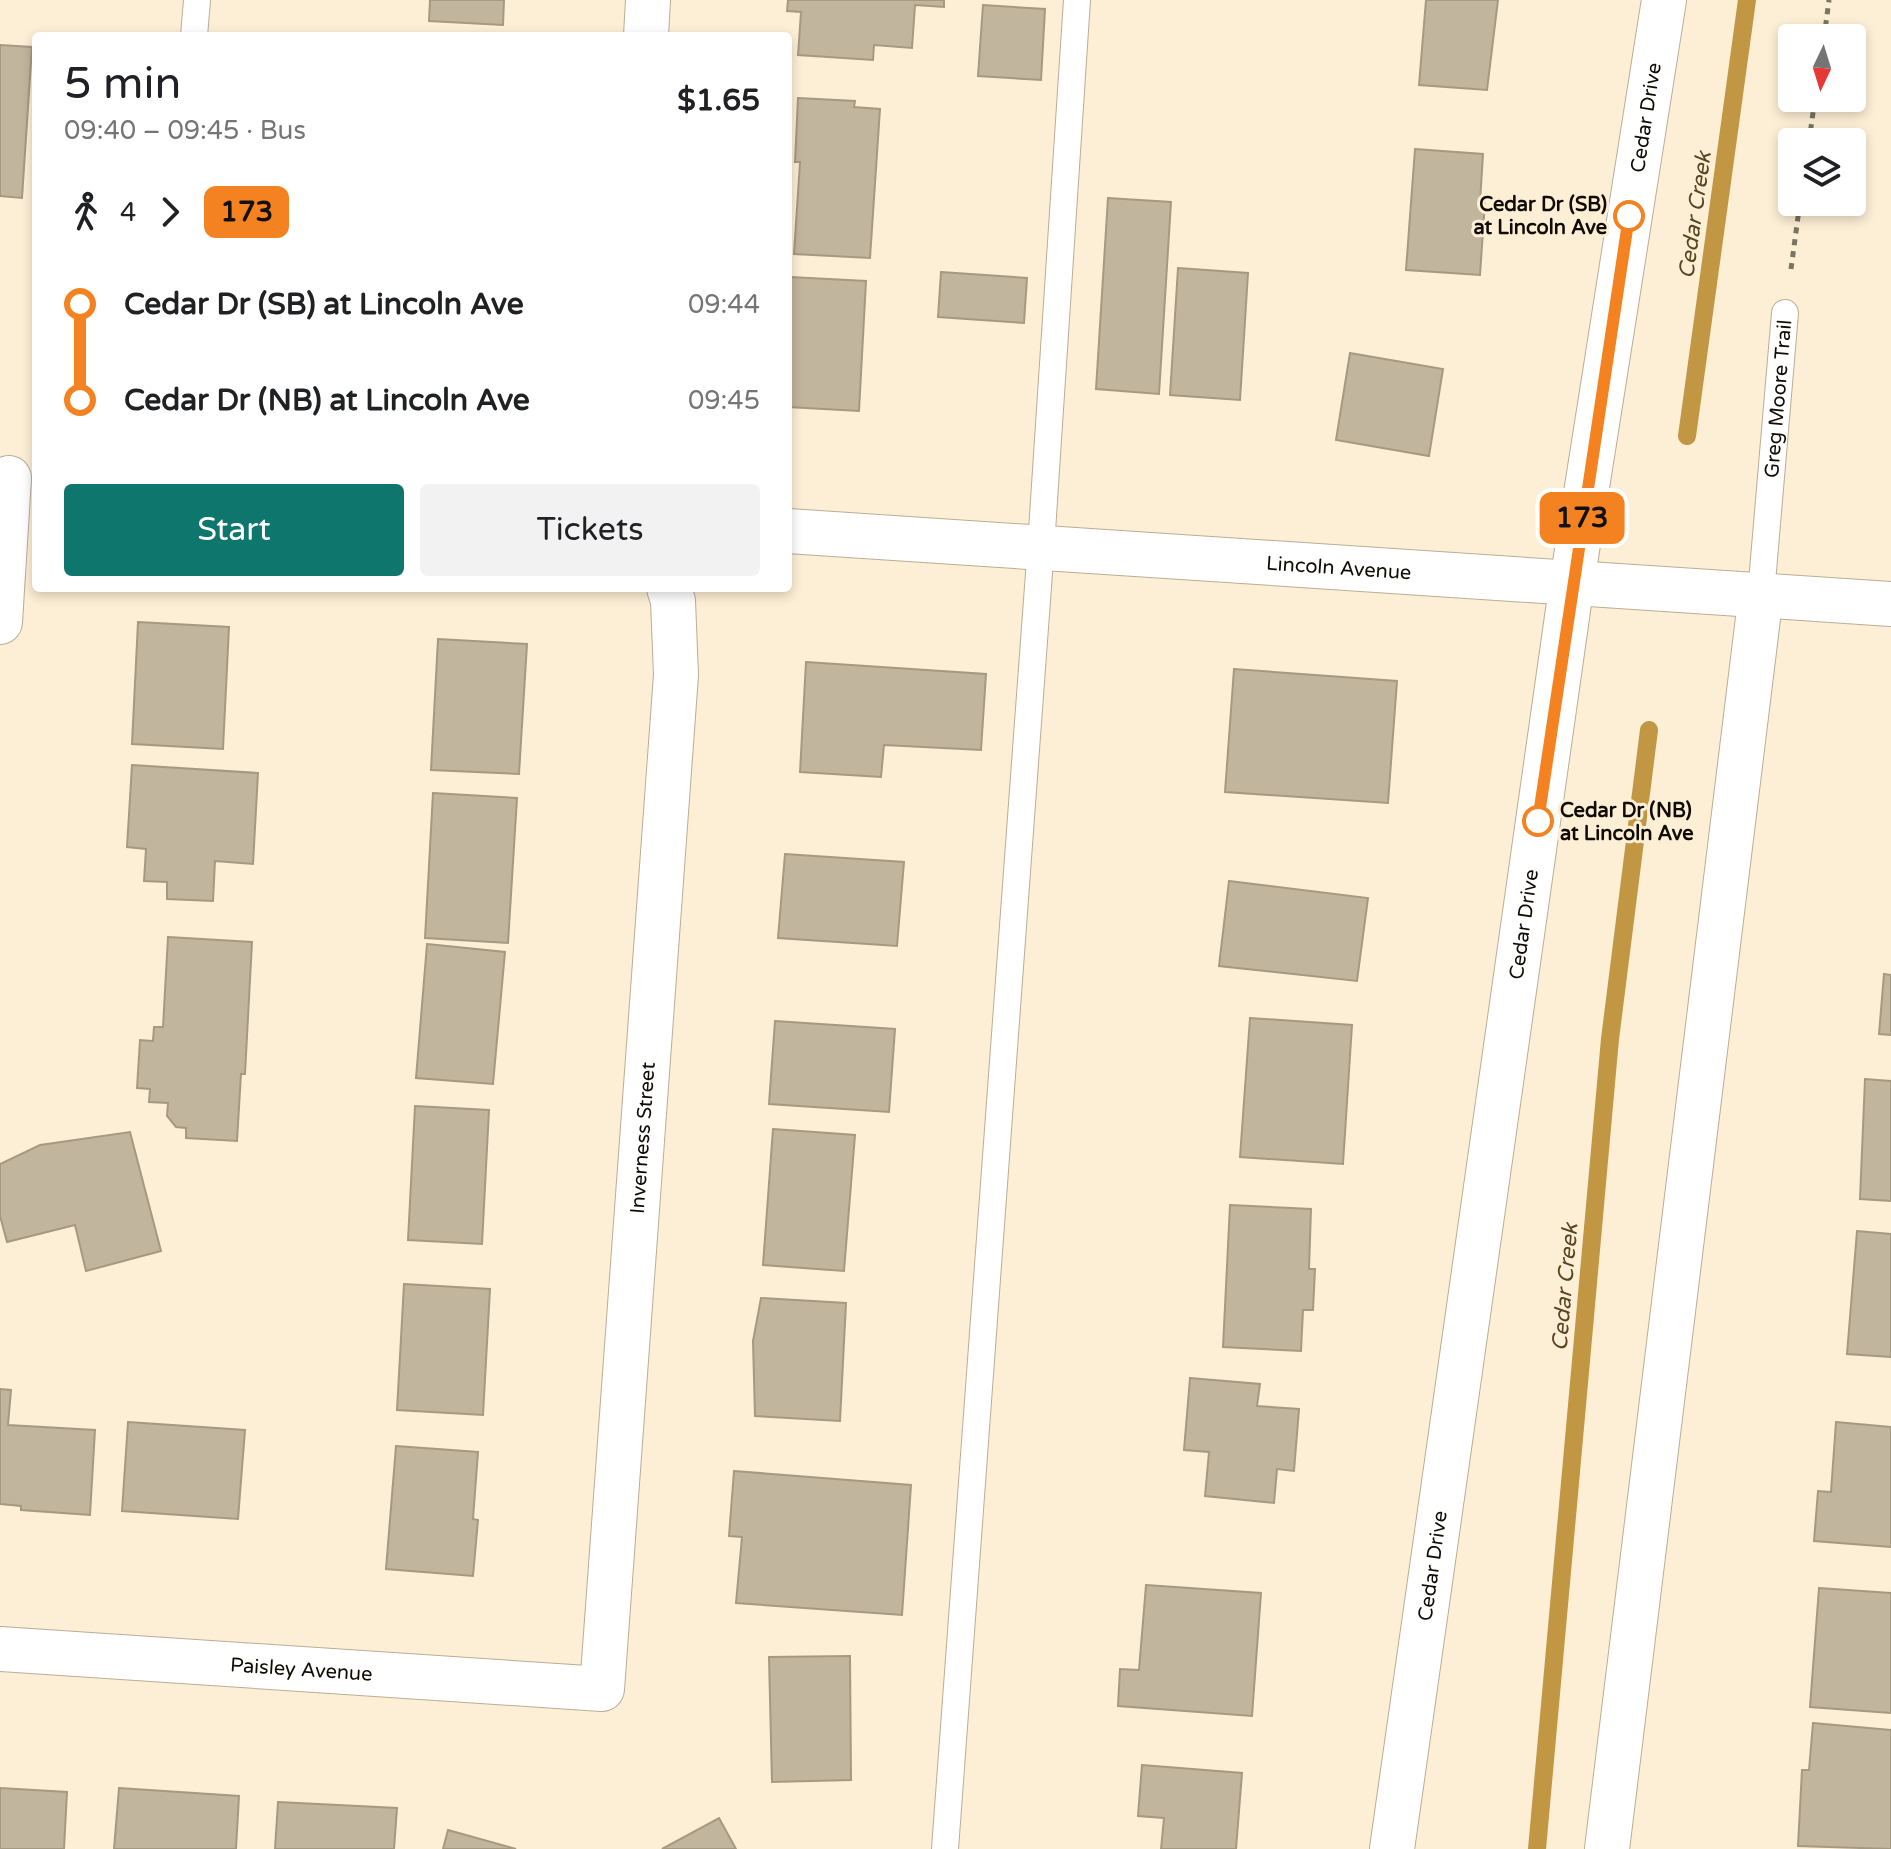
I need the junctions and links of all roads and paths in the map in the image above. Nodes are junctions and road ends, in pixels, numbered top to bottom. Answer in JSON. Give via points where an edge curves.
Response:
{"nodes":[{"id":1,"x":197,"y":0,"type":"edge"},
{"id":2,"x":648,"y":0,"type":"edge"},
{"id":3,"x":1077,"y":0,"type":"edge"},
{"id":4,"x":1664,"y":0,"type":"edge"},
{"id":5,"x":1829,"y":0,"type":"edge"},
{"id":6,"x":1826,"y":24,"type":"edge"},
{"id":7,"x":194,"y":32,"type":"edge"},
{"id":8,"x":646,"y":32,"type":"edge"},
{"id":9,"x":1798,"y":216,"type":"edge"},
{"id":10,"x":1785,"y":313,"type":"joint"},
{"id":11,"x":15,"y":478,"type":"edge"},
{"id":12,"x":792,"y":531,"type":"edge"},
{"id":13,"x":1041,"y":546,"type":"junction"},
{"id":14,"x":1572,"y":582,"type":"junction"},
{"id":15,"x":670,"y":592,"type":"edge"},
{"id":16,"x":1761,"y":594,"type":"junction"},
{"id":17,"x":1891,"y":604,"type":"edge"},
{"id":18,"x":0,"y":622,"type":"edge"},
{"id":19,"x":0,"y":1649,"type":"edge"},
{"id":20,"x":602,"y":1689,"type":"joint"},
{"id":21,"x":945,"y":1849,"type":"edge"},
{"id":22,"x":1392,"y":1849,"type":"edge"},
{"id":23,"x":1607,"y":1849,"type":"edge"}],
"edges":[{"from":1,"to":7,"type":"lane"},
{"from":2,"to":8,"type":"street"},
{"from":3,"to":13,"type":"lane"},
{"from":4,"to":14,"type":"street","name":"Cedar Drive"},
{"from":5,"to":6,"type":"path"},
{"from":9,"to":10,"type":"path","name":"Greg Moore Trail"},
{"from":10,"to":16,"type":"lane","name":"Greg Moore Trail"},
{"from":11,"to":18,"type":"street"},
{"from":12,"to":13,"type":"street","name":"Lincoln Avenue"},
{"from":13,"to":14,"type":"street","name":"Lincoln Avenue"},
{"from":13,"to":21,"type":"lane"},
{"from":14,"to":16,"type":"street","name":"Lincoln Avenue"},
{"from":14,"to":22,"type":"street","name":"Cedar Drive"},
{"from":15,"to":20,"type":"street","name":"Inverness Street","via":[[676,675]]},
{"from":16,"to":17,"type":"street","name":"Lincoln Avenue"},
{"from":16,"to":23,"type":"street"},
{"from":19,"to":20,"type":"street","name":"Paisley Avenue"}]}
